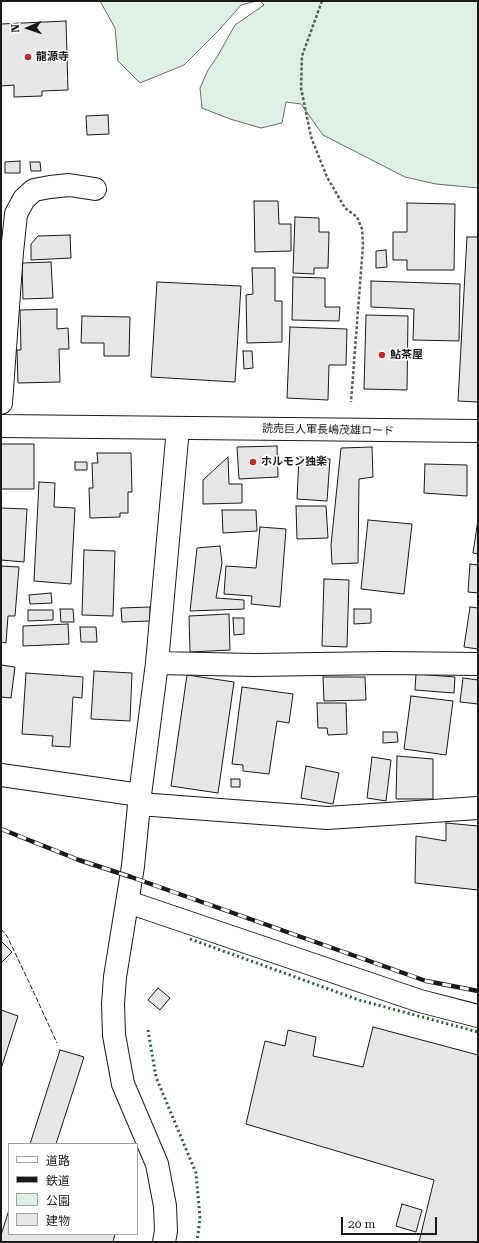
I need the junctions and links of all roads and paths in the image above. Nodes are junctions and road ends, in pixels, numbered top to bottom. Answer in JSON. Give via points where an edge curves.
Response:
{"nodes":[{"id":1,"x":322,"y":1,"type":"edge"},
{"id":2,"x":95,"y":189,"type":"dead end"},
{"id":3,"x":1,"y":403,"type":"edge"},
{"id":4,"x":1,"y":426,"type":"edge"},
{"id":5,"x":178,"y":428,"type":"junction"},
{"id":6,"x":349,"y":430,"type":"junction"},
{"id":7,"x":478,"y":431,"type":"edge"},
{"id":8,"x":157,"y":663,"type":"junction"},
{"id":9,"x":478,"y":664,"type":"edge"},
{"id":10,"x":1,"y":775,"type":"edge"},
{"id":11,"x":140,"y":799,"type":"junction"},
{"id":12,"x":478,"y":808,"type":"edge"},
{"id":13,"x":128,"y":902,"type":"junction"},
{"id":14,"x":478,"y":1016,"type":"edge"},
{"id":15,"x":164,"y":1242,"type":"edge"}],
"edges":[{"from":1,"to":6,"type":"path","via":[[302,56],[301,88],[312,137],[327,177],[345,208],[357,218],[362,229],[363,245]]},
{"from":2,"to":3,"type":"street","via":[[69,185],[34,190],[24,199],[16,214]]},
{"from":4,"to":5,"type":"street","name":"読売巨人軍長嶋茂雄ロード"},
{"from":5,"to":6,"type":"street","name":"読売巨人軍長嶋茂雄ロード"},
{"from":5,"to":8,"type":"street"},
{"from":6,"to":7,"type":"street","name":"読売巨人軍長嶋茂雄ロード"},
{"from":8,"to":9,"type":"street"},
{"from":8,"to":11,"type":"street"},
{"from":10,"to":11,"type":"street"},
{"from":11,"to":12,"type":"street","via":[[327,818]]},
{"from":11,"to":13,"type":"street"},
{"from":13,"to":14,"type":"street","via":[[420,1001]]},
{"from":13,"to":15,"type":"street","via":[[115,977],[114,1035],[123,1084],[157,1164],[165,1206]]}]}
